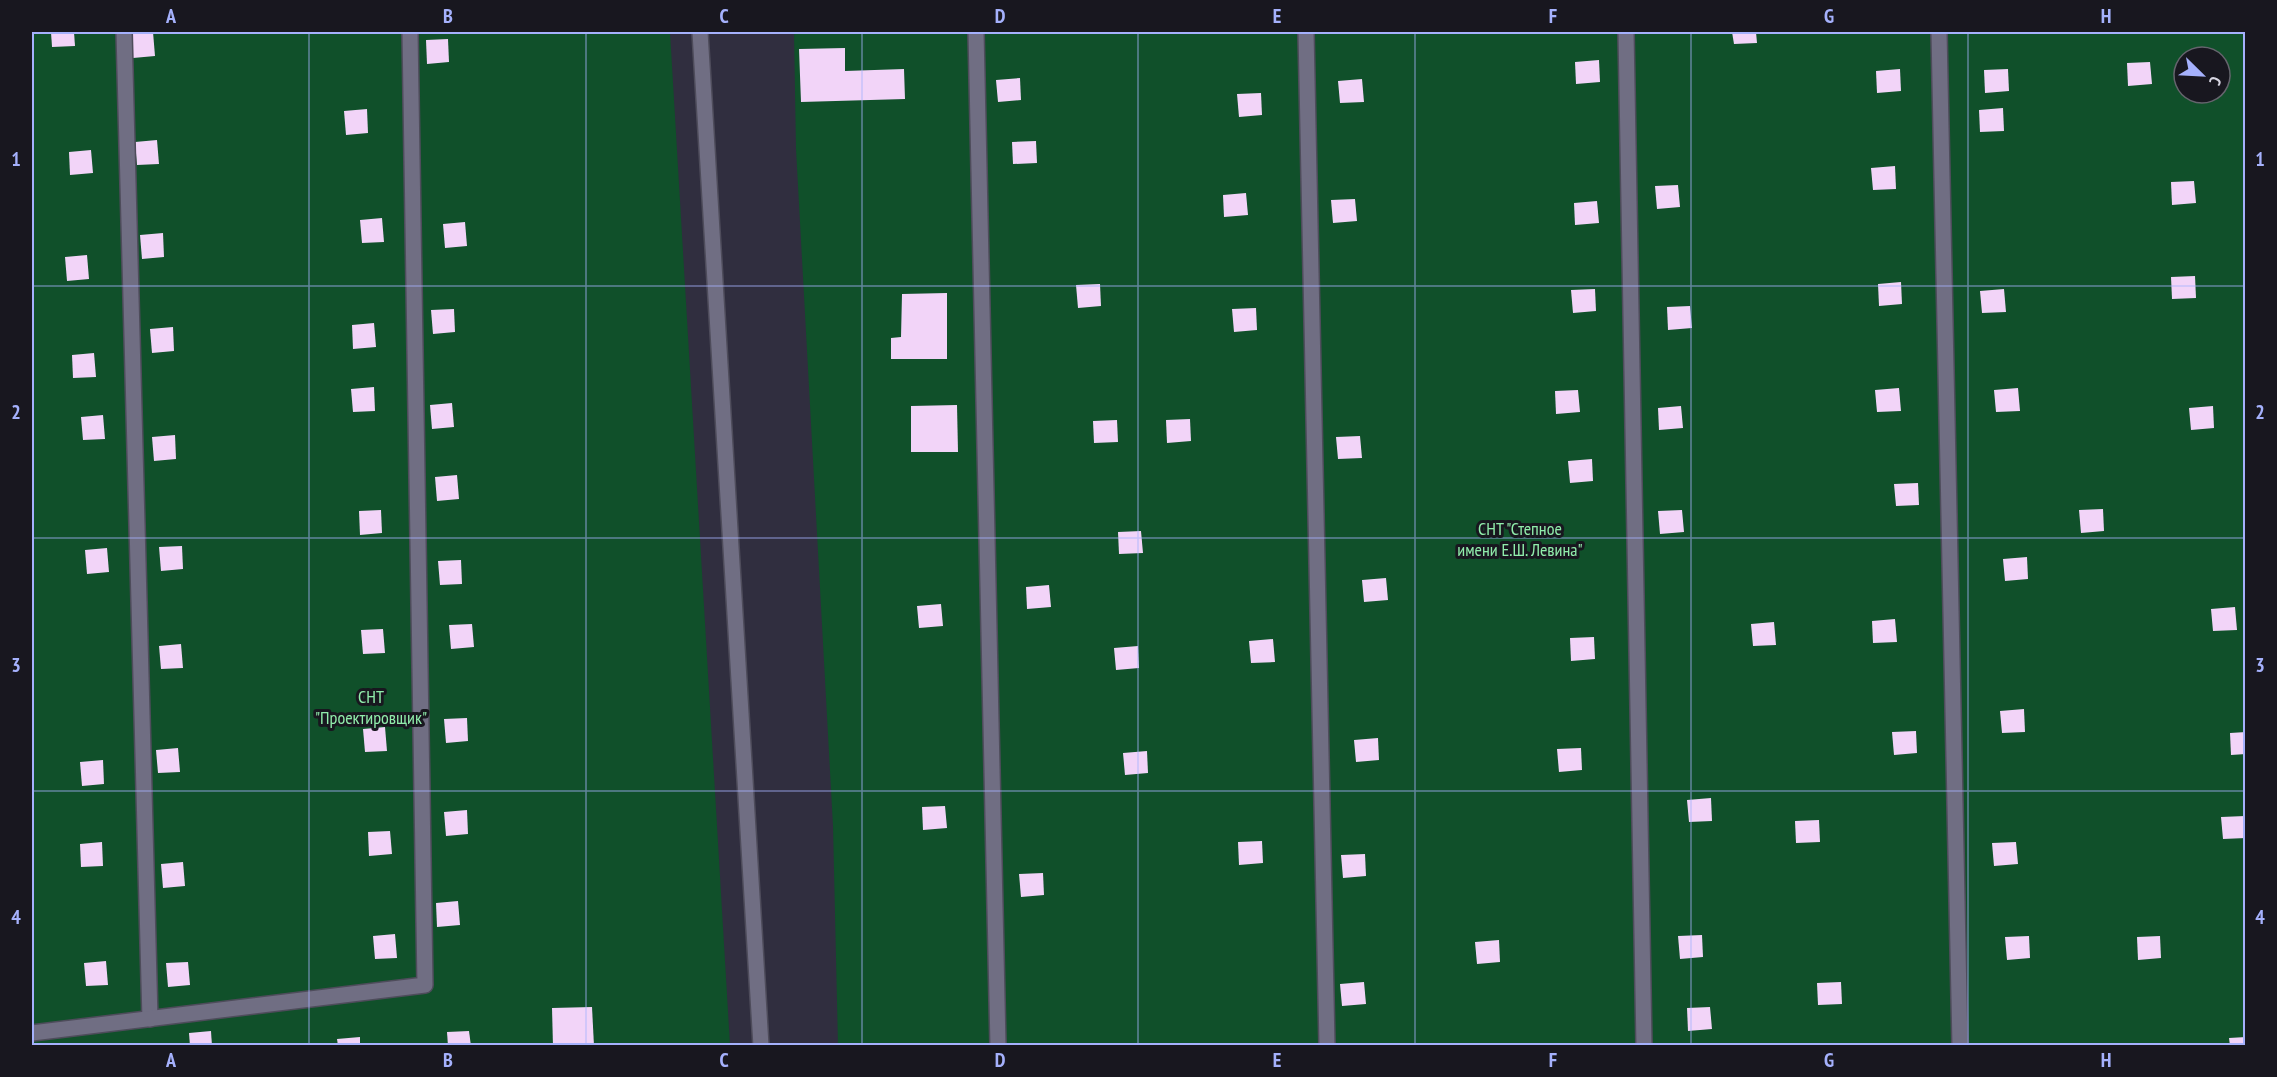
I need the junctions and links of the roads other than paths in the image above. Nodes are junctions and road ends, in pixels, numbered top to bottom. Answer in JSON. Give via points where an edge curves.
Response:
{"nodes":[{"id":1,"x":124,"y":32,"type":"edge"},
{"id":2,"x":410,"y":32,"type":"edge"},
{"id":3,"x":700,"y":32,"type":"edge"},
{"id":4,"x":976,"y":32,"type":"edge"},
{"id":5,"x":1306,"y":32,"type":"edge"},
{"id":6,"x":1626,"y":32,"type":"edge"},
{"id":7,"x":1939,"y":32,"type":"edge"},
{"id":8,"x":150,"y":1019,"type":"junction"},
{"id":9,"x":32,"y":1033,"type":"edge"},
{"id":10,"x":761,"y":1046,"type":"edge"},
{"id":11,"x":998,"y":1046,"type":"edge"},
{"id":12,"x":1327,"y":1046,"type":"edge"},
{"id":13,"x":1644,"y":1046,"type":"edge"},
{"id":14,"x":1960,"y":1046,"type":"edge"}],
"edges":[{"from":1,"to":8,"type":"street"},
{"from":2,"to":8,"type":"street","via":[[425,985]]},
{"from":3,"to":10,"type":"street"},
{"from":4,"to":11,"type":"street"},
{"from":5,"to":12,"type":"street"},
{"from":6,"to":13,"type":"street"},
{"from":7,"to":14,"type":"street"},
{"from":8,"to":9,"type":"street"}]}
